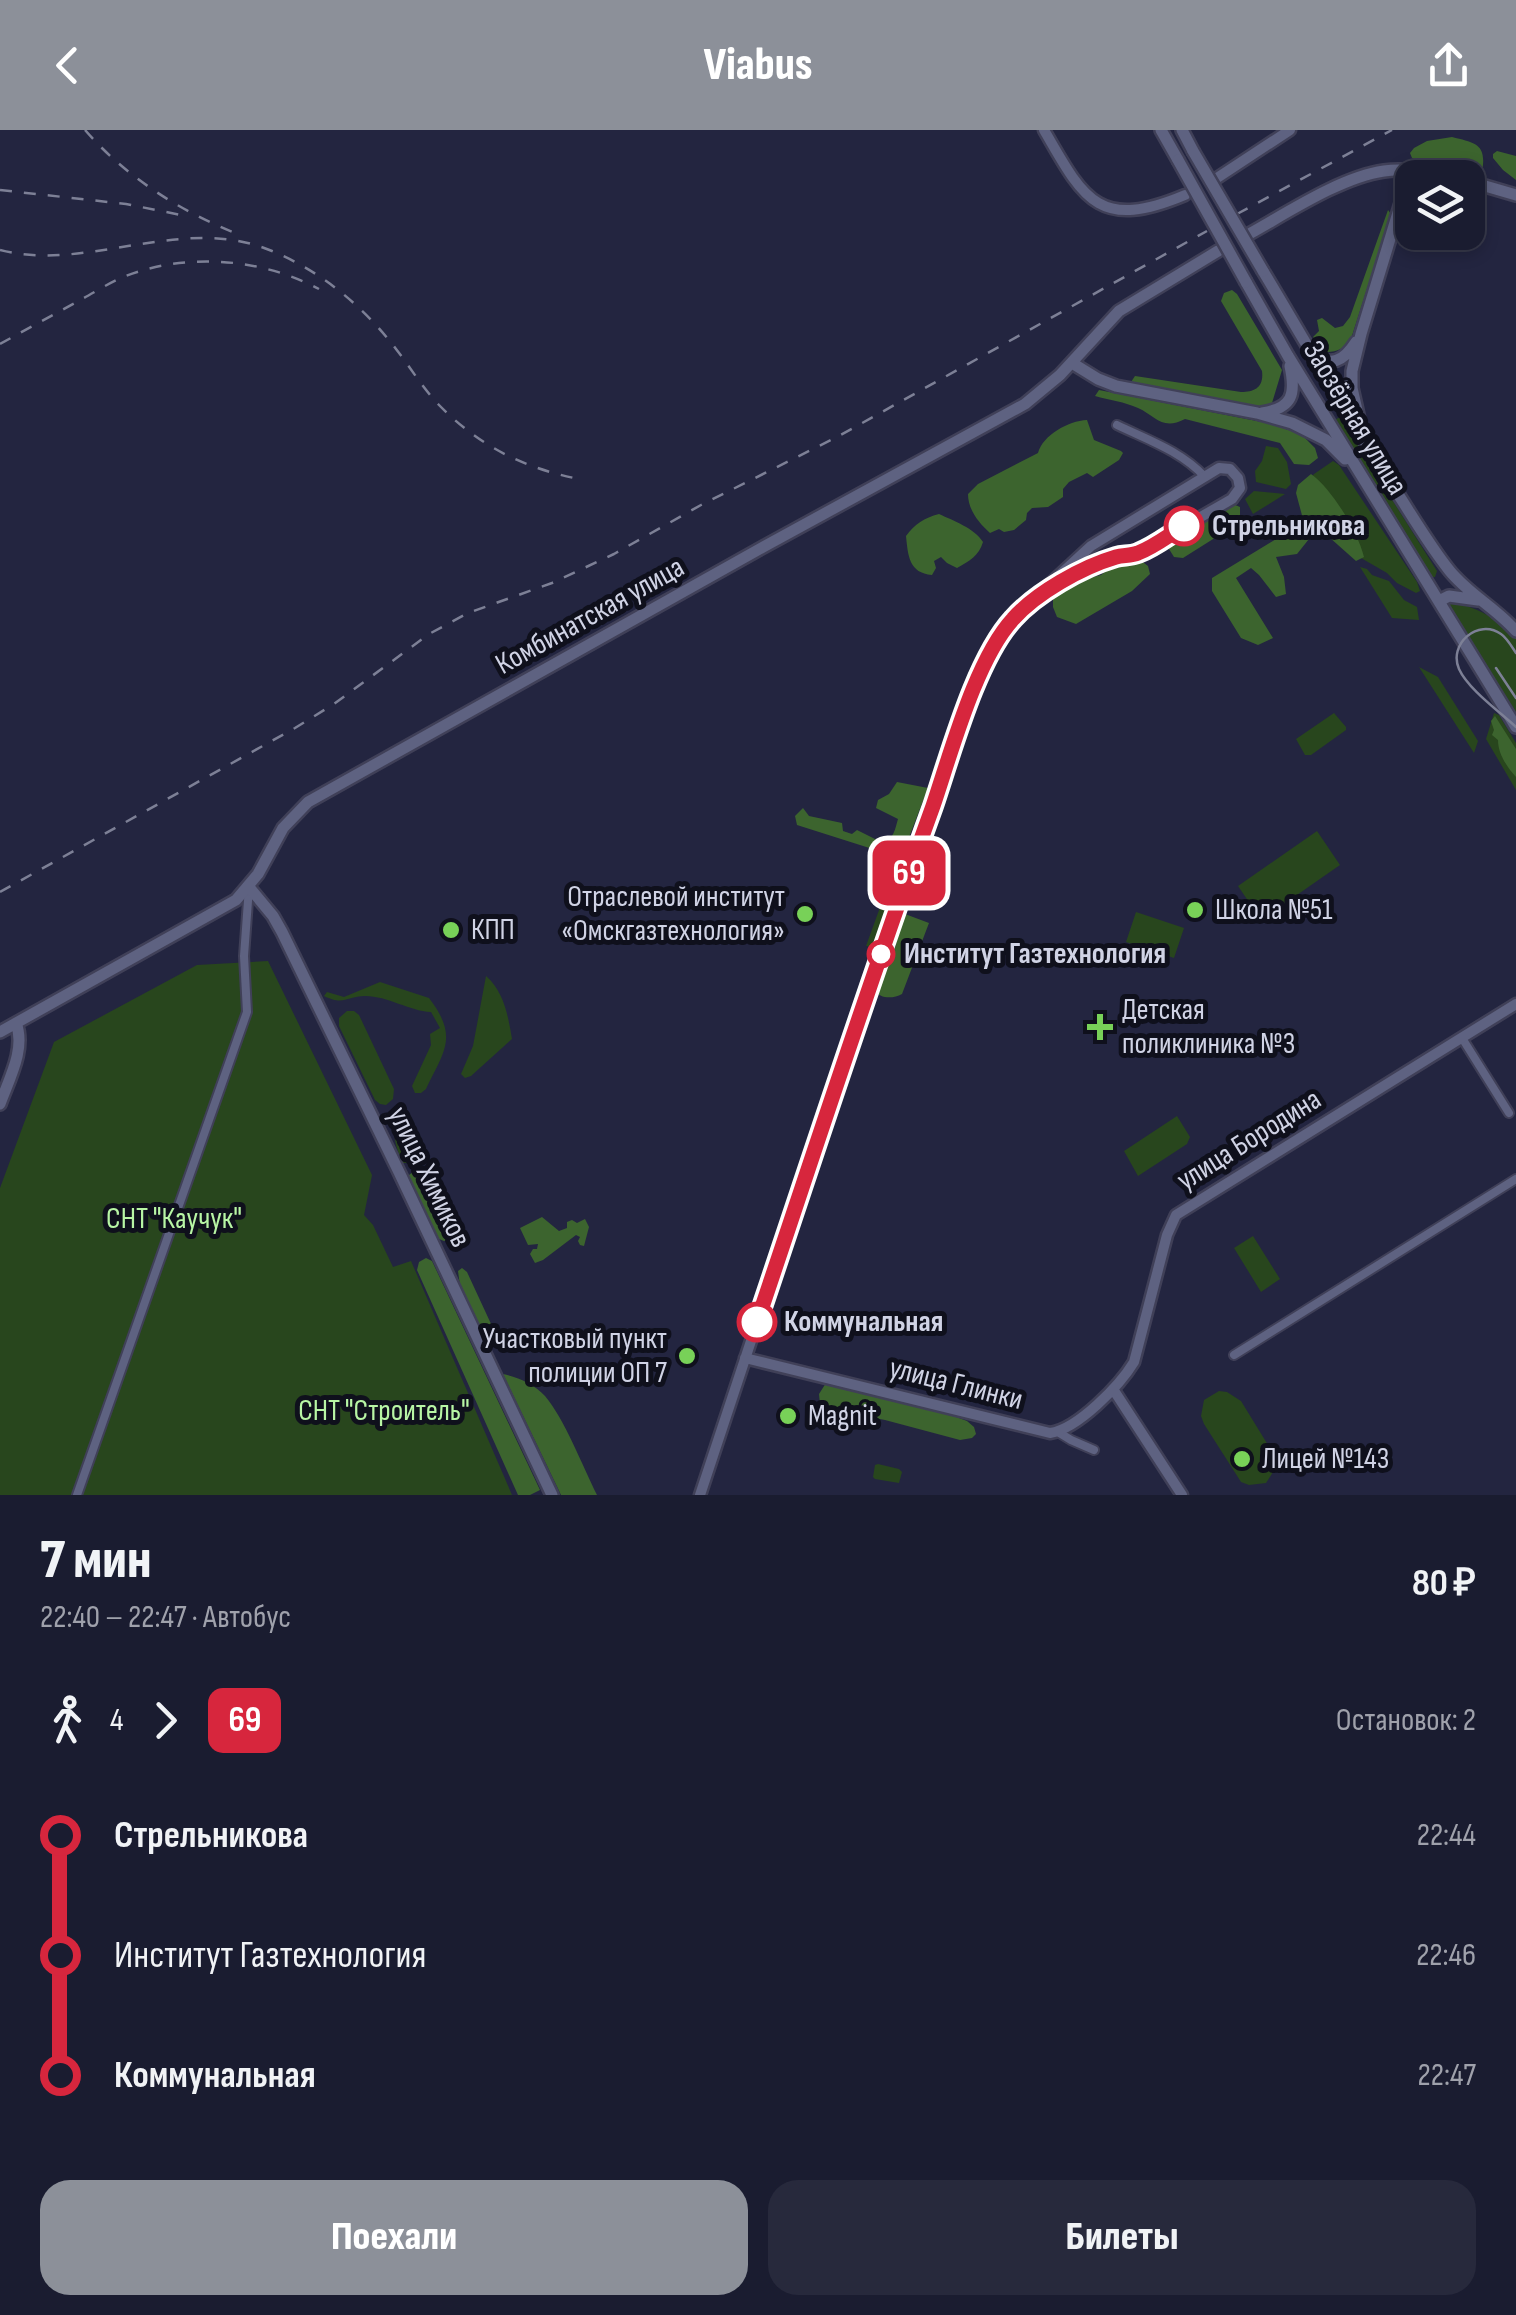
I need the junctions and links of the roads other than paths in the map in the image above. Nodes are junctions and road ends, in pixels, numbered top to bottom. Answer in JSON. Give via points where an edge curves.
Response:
{"nodes":[{"id":1,"x":1044,"y":130,"type":"edge"},
{"id":2,"x":1160,"y":130,"type":"edge"},
{"id":3,"x":1182,"y":130,"type":"edge"},
{"id":4,"x":1290,"y":130,"type":"edge"},
{"id":5,"x":1395,"y":171,"type":"edge"},
{"id":6,"x":1216,"y":178,"type":"dead end"},
{"id":7,"x":1485,"y":186,"type":"edge"},
{"id":8,"x":1516,"y":194,"type":"edge"},
{"id":9,"x":1186,"y":196,"type":"dead end"},
{"id":10,"x":1395,"y":222,"type":"edge"},
{"id":11,"x":1249,"y":234,"type":"dead end"},
{"id":12,"x":1218,"y":252,"type":"dead end"},
{"id":13,"x":1361,"y":334,"type":"junction"},
{"id":14,"x":1310,"y":353,"type":"junction"},
{"id":15,"x":1288,"y":356,"type":"junction"},
{"id":16,"x":1072,"y":363,"type":"junction"},
{"id":17,"x":1257,"y":413,"type":"junction"},
{"id":18,"x":1116,"y":425,"type":"dead end"},
{"id":19,"x":1370,"y":451,"type":"junction"},
{"id":20,"x":1360,"y":474,"type":"junction"},
{"id":21,"x":1205,"y":477,"type":"junction"},
{"id":22,"x":1444,"y":564,"type":"junction"},
{"id":23,"x":1425,"y":578,"type":"junction"},
{"id":24,"x":1042,"y":592,"type":"junction"},
{"id":25,"x":1478,"y":600,"type":"junction"},
{"id":26,"x":1439,"y":601,"type":"junction"},
{"id":27,"x":1516,"y":631,"type":"edge"},
{"id":28,"x":1516,"y":727,"type":"edge"},
{"id":29,"x":249,"y":887,"type":"junction"},
{"id":30,"x":1516,"y":1004,"type":"edge"},
{"id":31,"x":16,"y":1023,"type":"junction"},
{"id":32,"x":0,"y":1032,"type":"edge"},
{"id":33,"x":1462,"y":1038,"type":"junction"},
{"id":34,"x":0,"y":1104,"type":"edge"},
{"id":35,"x":1509,"y":1113,"type":"dead end"},
{"id":36,"x":1516,"y":1179,"type":"edge"},
{"id":37,"x":1234,"y":1355,"type":"dead end"},
{"id":38,"x":745,"y":1358,"type":"junction"},
{"id":39,"x":1113,"y":1389,"type":"junction"},
{"id":40,"x":1058,"y":1432,"type":"junction"},
{"id":41,"x":1094,"y":1450,"type":"dead end"},
{"id":42,"x":76,"y":1495,"type":"edge"},
{"id":43,"x":552,"y":1495,"type":"edge"},
{"id":44,"x":700,"y":1495,"type":"edge"},
{"id":45,"x":1182,"y":1495,"type":"edge"}],
"edges":[{"from":1,"to":9,"type":"street","via":[[1093,202],[1145,209]]},
{"from":2,"to":15,"type":"main road","name":"Заозёрная улица","bridge":true},
{"from":3,"to":14,"type":"main road","name":"Заозёрная улица","bridge":true},
{"from":4,"to":6,"type":"street"},
{"from":5,"to":11,"type":"main road","via":[[1358,177]]},
{"from":7,"to":8,"type":"main road"},
{"from":10,"to":13,"type":"main road"},
{"from":12,"to":16,"type":"main road","name":"Комбинатская улица","via":[[1119,311]]},
{"from":13,"to":14,"type":"main road","via":[[1334,361]]},
{"from":13,"to":19,"type":"main road","via":[[1352,388]]},
{"from":14,"to":19,"type":"main road","name":"Заозёрная улица"},
{"from":15,"to":17,"type":"main road","via":[[1294,382],[1288,402]]},
{"from":15,"to":20,"type":"main road","name":"Заозёрная улица"},
{"from":16,"to":17,"type":"main road","via":[[1116,386]]},
{"from":16,"to":29,"type":"main road","name":"Комбинатская улица","via":[[1024,404],[308,802],[283,828]]},
{"from":17,"to":20,"type":"main road","via":[[1313,432]]},
{"from":18,"to":21,"type":"street","via":[[1173,452]]},
{"from":19,"to":22,"type":"main road","name":"Заозёрная улица"},
{"from":20,"to":23,"type":"main road","name":"Заозёрная улица"},
{"from":21,"to":24,"type":"street","via":[[1091,546]]},
{"from":21,"to":24,"type":"street","via":[[1230,469],[1240,488],[1138,554]]},
{"from":22,"to":23,"type":"main road","via":[[1442,579]]},
{"from":22,"to":25,"type":"main road","name":"Заозёрная улица"},
{"from":23,"to":26,"type":"main road","name":"Заозёрная улица"},
{"from":24,"to":38,"type":"street","via":[[1002,632],[975,688]]},
{"from":25,"to":26,"type":"main road"},
{"from":25,"to":27,"type":"main road","name":"Заозёрная улица"},
{"from":26,"to":28,"type":"main road","name":"Заозёрная улица"},
{"from":29,"to":31,"type":"main road","name":"Комбинатская улица","via":[[222,909]]},
{"from":29,"to":42,"type":"street","via":[[247,1012]]},
{"from":29,"to":43,"type":"main road","name":"улица Химиков","via":[[295,957]]},
{"from":30,"to":33,"type":"street","name":"улица Бородина"},
{"from":31,"to":32,"type":"main road","name":"Комбинатская улица"},
{"from":31,"to":34,"type":"main road","via":[[18,1052]]},
{"from":33,"to":35,"type":"street"},
{"from":33,"to":39,"type":"street","name":"улица Бородина","via":[[1176,1215],[1134,1362]]},
{"from":36,"to":37,"type":"street"},
{"from":38,"to":40,"type":"street","name":"улица Глинки"},
{"from":38,"to":44,"type":"street"},
{"from":39,"to":40,"type":"street","name":"улица Бородина"},
{"from":39,"to":45,"type":"street"},
{"from":40,"to":41,"type":"street","name":"улица Глинки"}]}
